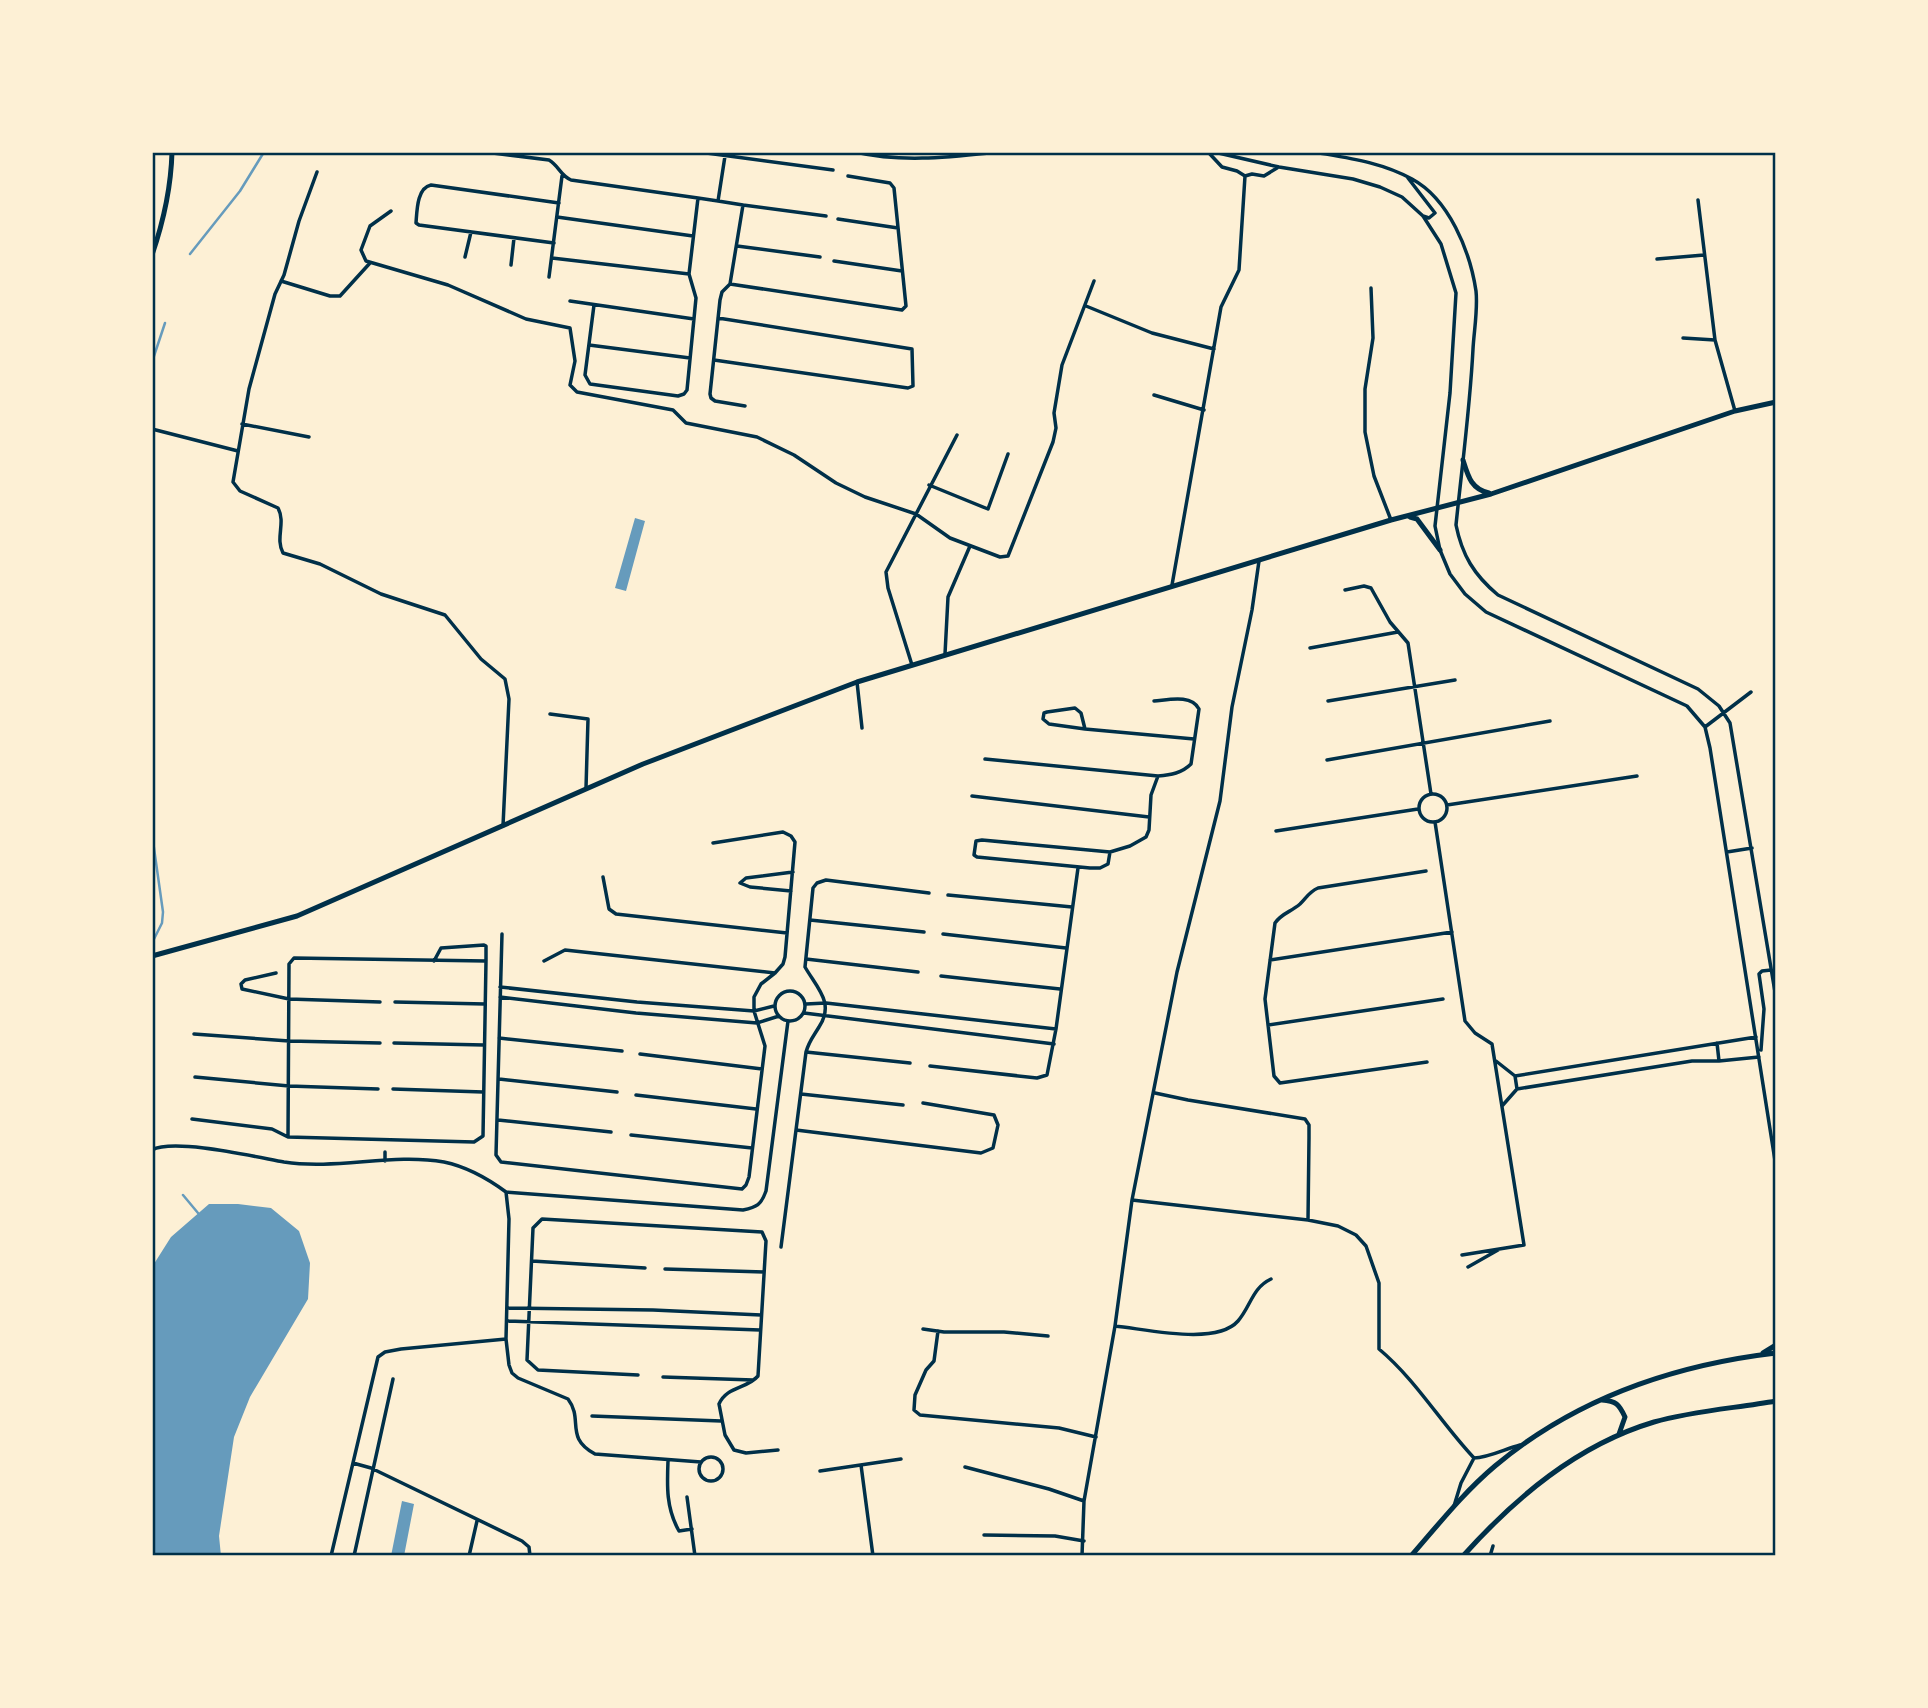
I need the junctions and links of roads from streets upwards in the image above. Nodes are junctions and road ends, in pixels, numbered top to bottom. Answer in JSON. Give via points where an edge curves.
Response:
{"nodes":[{"id":1,"x":172,"y":152,"type":"edge"},
{"id":2,"x":485,"y":152,"type":"edge"},
{"id":3,"x":699,"y":152,"type":"edge"},
{"id":4,"x":855,"y":152,"type":"edge"},
{"id":5,"x":998,"y":152,"type":"edge"},
{"id":6,"x":1208,"y":152,"type":"edge"},
{"id":7,"x":1214,"y":152,"type":"edge"},
{"id":8,"x":1314,"y":152,"type":"edge"},
{"id":9,"x":726,"y":154,"type":"edge"},
{"id":10,"x":1279,"y":167,"type":"junction"},
{"id":11,"x":833,"y":170,"type":"dead end"},
{"id":12,"x":317,"y":172,"type":"dead end"},
{"id":13,"x":562,"y":176,"type":"junction"},
{"id":14,"x":848,"y":176,"type":"dead end"},
{"id":15,"x":1245,"y":176,"type":"junction"},
{"id":16,"x":1407,"y":176,"type":"junction"},
{"id":17,"x":698,"y":198,"type":"junction"},
{"id":18,"x":1698,"y":200,"type":"dead end"},
{"id":19,"x":718,"y":201,"type":"junction"},
{"id":20,"x":559,"y":203,"type":"junction"},
{"id":21,"x":743,"y":205,"type":"junction"},
{"id":22,"x":391,"y":211,"type":"dead end"},
{"id":23,"x":826,"y":216,"type":"dead end"},
{"id":24,"x":1423,"y":216,"type":"junction"},
{"id":25,"x":557,"y":217,"type":"junction"},
{"id":26,"x":838,"y":219,"type":"dead end"},
{"id":27,"x":898,"y":228,"type":"junction"},
{"id":28,"x":471,"y":232,"type":"junction"},
{"id":29,"x":693,"y":236,"type":"junction"},
{"id":30,"x":514,"y":238,"type":"junction"},
{"id":31,"x":554,"y":243,"type":"junction"},
{"id":32,"x":737,"y":246,"type":"junction"},
{"id":33,"x":152,"y":255,"type":"edge"},
{"id":34,"x":1704,"y":255,"type":"junction"},
{"id":35,"x":465,"y":257,"type":"dead end"},
{"id":36,"x":820,"y":257,"type":"dead end"},
{"id":37,"x":552,"y":258,"type":"junction"},
{"id":38,"x":1657,"y":259,"type":"dead end"},
{"id":39,"x":834,"y":261,"type":"dead end"},
{"id":40,"x":370,"y":263,"type":"junction"},
{"id":41,"x":511,"y":265,"type":"dead end"},
{"id":42,"x":902,"y":271,"type":"junction"},
{"id":43,"x":689,"y":274,"type":"junction"},
{"id":44,"x":550,"y":276,"type":"dead end"},
{"id":45,"x":281,"y":281,"type":"junction"},
{"id":46,"x":1094,"y":281,"type":"dead end"},
{"id":47,"x":730,"y":284,"type":"junction"},
{"id":48,"x":1371,"y":288,"type":"dead end"},
{"id":49,"x":570,"y":301,"type":"dead end"},
{"id":50,"x":594,"y":305,"type":"junction"},
{"id":51,"x":1086,"y":306,"type":"junction"},
{"id":52,"x":718,"y":318,"type":"junction"},
{"id":53,"x":694,"y":319,"type":"junction"},
{"id":54,"x":1683,"y":338,"type":"dead end"},
{"id":55,"x":1715,"y":340,"type":"junction"},
{"id":56,"x":589,"y":345,"type":"junction"},
{"id":57,"x":1214,"y":349,"type":"junction"},
{"id":58,"x":690,"y":358,"type":"junction"},
{"id":59,"x":714,"y":360,"type":"junction"},
{"id":60,"x":1154,"y":396,"type":"dead end"},
{"id":61,"x":1776,"y":402,"type":"edge"},
{"id":62,"x":745,"y":406,"type":"dead end"},
{"id":63,"x":1204,"y":410,"type":"junction"},
{"id":64,"x":1735,"y":411,"type":"junction"},
{"id":65,"x":242,"y":424,"type":"junction"},
{"id":66,"x":152,"y":429,"type":"edge"},
{"id":67,"x":957,"y":435,"type":"dead end"},
{"id":68,"x":309,"y":437,"type":"dead end"},
{"id":69,"x":238,"y":451,"type":"junction"},
{"id":70,"x":1008,"y":454,"type":"dead end"},
{"id":71,"x":1463,"y":460,"type":"junction"},
{"id":72,"x":929,"y":485,"type":"junction"},
{"id":73,"x":1492,"y":494,"type":"junction"},
{"id":74,"x":1458,"y":503,"type":"junction"},
{"id":75,"x":1437,"y":509,"type":"junction"},
{"id":76,"x":916,"y":514,"type":"junction"},
{"id":77,"x":1408,"y":516,"type":"junction"},
{"id":78,"x":1391,"y":520,"type":"junction"},
{"id":79,"x":970,"y":546,"type":"junction"},
{"id":80,"x":1440,"y":550,"type":"junction"},
{"id":81,"x":1259,"y":561,"type":"junction"},
{"id":82,"x":1172,"y":587,"type":"junction"},
{"id":83,"x":1345,"y":590,"type":"dead end"},
{"id":84,"x":1399,"y":632,"type":"junction"},
{"id":85,"x":1310,"y":648,"type":"dead end"},
{"id":86,"x":945,"y":654,"type":"junction"},
{"id":87,"x":912,"y":665,"type":"junction"},
{"id":88,"x":1455,"y":680,"type":"dead end"},
{"id":89,"x":857,"y":682,"type":"junction"},
{"id":90,"x":1414,"y":687,"type":"junction"},
{"id":91,"x":1751,"y":692,"type":"dead end"},
{"id":92,"x":1154,"y":701,"type":"dead end"},
{"id":93,"x":1328,"y":701,"type":"dead end"},
{"id":94,"x":1723,"y":713,"type":"junction"},
{"id":95,"x":551,"y":714,"type":"dead end"},
{"id":96,"x":1549,"y":721,"type":"dead end"},
{"id":97,"x":1705,"y":727,"type":"junction"},
{"id":98,"x":862,"y":728,"type":"dead end"},
{"id":99,"x":1085,"y":729,"type":"junction"},
{"id":100,"x":1195,"y":739,"type":"junction"},
{"id":101,"x":1423,"y":743,"type":"junction"},
{"id":102,"x":985,"y":759,"type":"dead end"},
{"id":103,"x":1327,"y":760,"type":"dead end"},
{"id":104,"x":1158,"y":776,"type":"junction"},
{"id":105,"x":1637,"y":776,"type":"dead end"},
{"id":106,"x":586,"y":790,"type":"junction"},
{"id":107,"x":1431,"y":794,"type":"junction"},
{"id":108,"x":972,"y":796,"type":"dead end"},
{"id":109,"x":1447,"y":805,"type":"junction"},
{"id":110,"x":1418,"y":809,"type":"junction"},
{"id":111,"x":1149,"y":817,"type":"junction"},
{"id":112,"x":1435,"y":822,"type":"junction"},
{"id":113,"x":503,"y":826,"type":"junction"},
{"id":114,"x":1276,"y":831,"type":"dead end"},
{"id":115,"x":713,"y":842,"type":"dead end"},
{"id":116,"x":1752,"y":848,"type":"junction"},
{"id":117,"x":1110,"y":852,"type":"junction"},
{"id":118,"x":1727,"y":852,"type":"junction"},
{"id":119,"x":1078,"y":867,"type":"junction"},
{"id":120,"x":1426,"y":871,"type":"dead end"},
{"id":121,"x":793,"y":872,"type":"junction"},
{"id":122,"x":603,"y":877,"type":"dead end"},
{"id":123,"x":791,"y":891,"type":"junction"},
{"id":124,"x":929,"y":893,"type":"dead end"},
{"id":125,"x":948,"y":895,"type":"dead end"},
{"id":126,"x":1072,"y":907,"type":"junction"},
{"id":127,"x":810,"y":920,"type":"junction"},
{"id":128,"x":924,"y":932,"type":"dead end"},
{"id":129,"x":1452,"y":932,"type":"junction"},
{"id":130,"x":787,"y":933,"type":"junction"},
{"id":131,"x":502,"y":934,"type":"dead end"},
{"id":132,"x":943,"y":934,"type":"dead end"},
{"id":133,"x":1066,"y":948,"type":"junction"},
{"id":134,"x":152,"y":956,"type":"edge"},
{"id":135,"x":805,"y":959,"type":"junction"},
{"id":136,"x":1270,"y":960,"type":"junction"},
{"id":137,"x":434,"y":961,"type":"junction"},
{"id":138,"x":486,"y":961,"type":"junction"},
{"id":139,"x":544,"y":961,"type":"dead end"},
{"id":140,"x":1771,"y":970,"type":"junction"},
{"id":141,"x":918,"y":972,"type":"dead end"},
{"id":142,"x":276,"y":974,"type":"dead end"},
{"id":143,"x":775,"y":974,"type":"junction"},
{"id":144,"x":941,"y":976,"type":"dead end"},
{"id":145,"x":500,"y":987,"type":"junction"},
{"id":146,"x":1061,"y":989,"type":"junction"},
{"id":147,"x":500,"y":997,"type":"junction"},
{"id":148,"x":1776,"y":998,"type":"edge"},
{"id":149,"x":289,"y":999,"type":"junction"},
{"id":150,"x":1443,"y":999,"type":"dead end"},
{"id":151,"x":380,"y":1002,"type":"dead end"},
{"id":152,"x":395,"y":1002,"type":"dead end"},
{"id":153,"x":826,"y":1003,"type":"junction"},
{"id":154,"x":485,"y":1004,"type":"junction"},
{"id":155,"x":806,"y":1004,"type":"junction"},
{"id":156,"x":774,"y":1006,"type":"junction"},
{"id":157,"x":754,"y":1011,"type":"junction"},
{"id":158,"x":804,"y":1013,"type":"junction"},
{"id":159,"x":826,"y":1015,"type":"junction"},
{"id":160,"x":779,"y":1016,"type":"junction"},
{"id":161,"x":788,"y":1021,"type":"junction"},
{"id":162,"x":757,"y":1023,"type":"junction"},
{"id":163,"x":1268,"y":1025,"type":"junction"},
{"id":164,"x":1056,"y":1030,"type":"junction"},
{"id":165,"x":194,"y":1034,"type":"dead end"},
{"id":166,"x":1757,"y":1037,"type":"junction"},
{"id":167,"x":499,"y":1038,"type":"junction"},
{"id":168,"x":289,"y":1041,"type":"junction"},
{"id":169,"x":1717,"y":1042,"type":"junction"},
{"id":170,"x":380,"y":1043,"type":"dead end"},
{"id":171,"x":394,"y":1043,"type":"dead end"},
{"id":172,"x":1054,"y":1044,"type":"junction"},
{"id":173,"x":484,"y":1045,"type":"junction"},
{"id":174,"x":622,"y":1051,"type":"dead end"},
{"id":175,"x":806,"y":1052,"type":"junction"},
{"id":176,"x":640,"y":1054,"type":"dead end"},
{"id":177,"x":1760,"y":1056,"type":"junction"},
{"id":178,"x":1494,"y":1059,"type":"junction"},
{"id":179,"x":1719,"y":1061,"type":"junction"},
{"id":180,"x":1427,"y":1062,"type":"dead end"},
{"id":181,"x":910,"y":1063,"type":"dead end"},
{"id":182,"x":930,"y":1066,"type":"dead end"},
{"id":183,"x":762,"y":1069,"type":"junction"},
{"id":184,"x":1515,"y":1076,"type":"junction"},
{"id":185,"x":195,"y":1077,"type":"dead end"},
{"id":186,"x":499,"y":1079,"type":"junction"},
{"id":187,"x":289,"y":1086,"type":"junction"},
{"id":188,"x":378,"y":1089,"type":"dead end"},
{"id":189,"x":393,"y":1089,"type":"dead end"},
{"id":190,"x":1517,"y":1089,"type":"junction"},
{"id":191,"x":483,"y":1092,"type":"junction"},
{"id":192,"x":617,"y":1092,"type":"dead end"},
{"id":193,"x":1155,"y":1093,"type":"junction"},
{"id":194,"x":801,"y":1094,"type":"junction"},
{"id":195,"x":636,"y":1095,"type":"dead end"},
{"id":196,"x":923,"y":1103,"type":"dead end"},
{"id":197,"x":903,"y":1105,"type":"dead end"},
{"id":198,"x":1502,"y":1106,"type":"junction"},
{"id":199,"x":757,"y":1109,"type":"junction"},
{"id":200,"x":192,"y":1119,"type":"dead end"},
{"id":201,"x":498,"y":1120,"type":"junction"},
{"id":202,"x":796,"y":1130,"type":"junction"},
{"id":203,"x":611,"y":1132,"type":"dead end"},
{"id":204,"x":631,"y":1135,"type":"dead end"},
{"id":205,"x":288,"y":1137,"type":"junction"},
{"id":206,"x":752,"y":1148,"type":"junction"},
{"id":207,"x":152,"y":1150,"type":"edge"},
{"id":208,"x":385,"y":1152,"type":"dead end"},
{"id":209,"x":385,"y":1161,"type":"junction"},
{"id":210,"x":1776,"y":1167,"type":"edge"},
{"id":211,"x":506,"y":1192,"type":"junction"},
{"id":212,"x":1132,"y":1200,"type":"junction"},
{"id":213,"x":1308,"y":1220,"type":"junction"},
{"id":214,"x":781,"y":1247,"type":"dead end"},
{"id":215,"x":1500,"y":1249,"type":"junction"},
{"id":216,"x":1462,"y":1255,"type":"dead end"},
{"id":217,"x":532,"y":1261,"type":"junction"},
{"id":218,"x":1468,"y":1267,"type":"dead end"},
{"id":219,"x":645,"y":1268,"type":"dead end"},
{"id":220,"x":665,"y":1269,"type":"dead end"},
{"id":221,"x":764,"y":1272,"type":"junction"},
{"id":222,"x":1271,"y":1279,"type":"dead end"},
{"id":223,"x":508,"y":1308,"type":"junction"},
{"id":224,"x":528,"y":1308,"type":"junction"},
{"id":225,"x":761,"y":1315,"type":"junction"},
{"id":226,"x":507,"y":1321,"type":"junction"},
{"id":227,"x":527,"y":1322,"type":"junction"},
{"id":228,"x":1115,"y":1326,"type":"junction"},
{"id":229,"x":923,"y":1329,"type":"dead end"},
{"id":230,"x":760,"y":1330,"type":"junction"},
{"id":231,"x":938,"y":1331,"type":"junction"},
{"id":232,"x":1048,"y":1336,"type":"dead end"},
{"id":233,"x":506,"y":1339,"type":"junction"},
{"id":234,"x":1776,"y":1345,"type":"edge"},
{"id":235,"x":1776,"y":1353,"type":"edge"},
{"id":236,"x":1760,"y":1355,"type":"junction"},
{"id":237,"x":638,"y":1375,"type":"dead end"},
{"id":238,"x":663,"y":1377,"type":"dead end"},
{"id":239,"x":393,"y":1379,"type":"dead end"},
{"id":240,"x":755,"y":1380,"type":"junction"},
{"id":241,"x":1598,"y":1400,"type":"junction"},
{"id":242,"x":1776,"y":1401,"type":"edge"},
{"id":243,"x":592,"y":1416,"type":"dead end"},
{"id":244,"x":721,"y":1421,"type":"junction"},
{"id":245,"x":1619,"y":1434,"type":"junction"},
{"id":246,"x":1096,"y":1437,"type":"junction"},
{"id":247,"x":1523,"y":1444,"type":"junction"},
{"id":248,"x":778,"y":1450,"type":"dead end"},
{"id":249,"x":1474,"y":1458,"type":"junction"},
{"id":250,"x":901,"y":1459,"type":"dead end"},
{"id":251,"x":668,"y":1461,"type":"junction"},
{"id":252,"x":701,"y":1462,"type":"junction"},
{"id":253,"x":353,"y":1463,"type":"junction"},
{"id":254,"x":861,"y":1465,"type":"junction"},
{"id":255,"x":965,"y":1467,"type":"dead end"},
{"id":256,"x":372,"y":1468,"type":"junction"},
{"id":257,"x":820,"y":1471,"type":"dead end"},
{"id":258,"x":687,"y":1497,"type":"dead end"},
{"id":259,"x":1084,"y":1501,"type":"junction"},
{"id":260,"x":1453,"y":1508,"type":"junction"},
{"id":261,"x":477,"y":1521,"type":"junction"},
{"id":262,"x":692,"y":1530,"type":"junction"},
{"id":263,"x":984,"y":1535,"type":"dead end"},
{"id":264,"x":1084,"y":1541,"type":"junction"},
{"id":265,"x":1493,"y":1546,"type":"dead end"},
{"id":266,"x":331,"y":1556,"type":"edge"},
{"id":267,"x":354,"y":1556,"type":"edge"},
{"id":268,"x":469,"y":1556,"type":"edge"},
{"id":269,"x":530,"y":1556,"type":"edge"},
{"id":270,"x":695,"y":1556,"type":"edge"},
{"id":271,"x":873,"y":1556,"type":"edge"},
{"id":272,"x":1082,"y":1556,"type":"edge"},
{"id":273,"x":1411,"y":1556,"type":"edge"},
{"id":274,"x":1466,"y":1556,"type":"edge"},
{"id":275,"x":1490,"y":1556,"type":"edge"}],
"edges":[{"from":1,"to":33,"type":"street","via":[[171,188]]},
{"from":2,"to":13,"type":"street","via":[[550,160]]},
{"from":3,"to":9,"type":"street"},
{"from":4,"to":5,"type":"street","via":[[914,159]]},
{"from":6,"to":15,"type":"street","via":[[1222,167]]},
{"from":7,"to":10,"type":"street"},
{"from":8,"to":16,"type":"street","via":[[1358,159]]},
{"from":9,"to":11,"type":"street"},
{"from":9,"to":19,"type":"street"},
{"from":10,"to":15,"type":"street","via":[[1264,176]]},
{"from":10,"to":24,"type":"street","via":[[1380,187],[1402,197]]},
{"from":12,"to":45,"type":"street"},
{"from":13,"to":17,"type":"street"},
{"from":13,"to":20,"type":"street"},
{"from":14,"to":27,"type":"street","via":[[890,183]]},
{"from":15,"to":57,"type":"street","via":[[1239,270],[1223,300]]},
{"from":16,"to":24,"type":"street","via":[[1435,213]]},
{"from":16,"to":71,"type":"street","via":[[1439,202],[1460,235],[1476,293]]},
{"from":17,"to":19,"type":"street"},
{"from":17,"to":29,"type":"street"},
{"from":18,"to":34,"type":"street"},
{"from":19,"to":21,"type":"street"},
{"from":20,"to":25,"type":"street"},
{"from":20,"to":28,"type":"street","via":[[431,185],[421,190],[416,223]]},
{"from":21,"to":23,"type":"street"},
{"from":21,"to":32,"type":"street"},
{"from":22,"to":40,"type":"street","via":[[376,220],[366,236],[361,254]]},
{"from":24,"to":75,"type":"street","via":[[1441,244],[1456,293]]},
{"from":25,"to":29,"type":"street"},
{"from":25,"to":31,"type":"street"},
{"from":26,"to":27,"type":"street"},
{"from":27,"to":42,"type":"street"},
{"from":28,"to":30,"type":"street"},
{"from":28,"to":35,"type":"street"},
{"from":29,"to":43,"type":"street"},
{"from":30,"to":31,"type":"street"},
{"from":30,"to":41,"type":"street"},
{"from":31,"to":37,"type":"street"},
{"from":32,"to":36,"type":"street"},
{"from":32,"to":47,"type":"street"},
{"from":34,"to":38,"type":"street"},
{"from":34,"to":55,"type":"street"},
{"from":37,"to":43,"type":"street"},
{"from":37,"to":44,"type":"street"},
{"from":39,"to":42,"type":"street"},
{"from":40,"to":45,"type":"street","via":[[340,296]]},
{"from":40,"to":76,"type":"street","via":[[448,285],[526,319],[570,328],[575,361],[570,385],[577,392],[673,410],[686,423],[757,436],[836,483]]},
{"from":42,"to":47,"type":"street","via":[[906,306],[902,310]]},
{"from":43,"to":53,"type":"street","via":[[696,298]]},
{"from":45,"to":65,"type":"street"},
{"from":46,"to":51,"type":"street"},
{"from":47,"to":52,"type":"street","via":[[722,292]]},
{"from":48,"to":78,"type":"street","via":[[1373,338],[1364,388],[1365,432],[1374,476]]},
{"from":49,"to":50,"type":"street"},
{"from":50,"to":53,"type":"street"},
{"from":50,"to":56,"type":"street"},
{"from":51,"to":57,"type":"street","via":[[1152,333]]},
{"from":51,"to":79,"type":"street","via":[[1062,365],[1053,442],[1008,556],[1000,558]]},
{"from":52,"to":59,"type":"street"},
{"from":52,"to":59,"type":"street","via":[[912,349],[914,376],[908,388]]},
{"from":53,"to":58,"type":"street"},
{"from":54,"to":55,"type":"street"},
{"from":55,"to":64,"type":"street"},
{"from":56,"to":58,"type":"street"},
{"from":56,"to":58,"type":"street","via":[[585,375],[590,384],[678,396],[687,390]]},
{"from":57,"to":63,"type":"street"},
{"from":59,"to":62,"type":"street","via":[[711,398]]},
{"from":60,"to":63,"type":"street"},
{"from":61,"to":64,"type":"street"},
{"from":63,"to":82,"type":"street"},
{"from":64,"to":73,"type":"street"},
{"from":65,"to":68,"type":"street"},
{"from":65,"to":69,"type":"street"},
{"from":66,"to":69,"type":"street"},
{"from":67,"to":72,"type":"street"},
{"from":69,"to":113,"type":"street","via":[[234,485],[278,508],[283,552],[320,564],[381,594],[445,615],[481,659],[505,679],[509,692]]},
{"from":70,"to":72,"type":"street","via":[[988,509]]},
{"from":71,"to":73,"type":"street","via":[[1473,485]]},
{"from":71,"to":74,"type":"street"},
{"from":72,"to":76,"type":"street"},
{"from":73,"to":74,"type":"street"},
{"from":74,"to":75,"type":"street"},
{"from":74,"to":94,"type":"street","via":[[1456,525],[1464,554],[1480,580],[1498,594],[1698,689]]},
{"from":75,"to":77,"type":"street"},
{"from":75,"to":80,"type":"street"},
{"from":76,"to":79,"type":"street"},
{"from":76,"to":87,"type":"street","via":[[886,572]]},
{"from":77,"to":78,"type":"street"},
{"from":77,"to":80,"type":"street","via":[[1417,519]]},
{"from":78,"to":81,"type":"street"},
{"from":79,"to":86,"type":"street","via":[[948,597]]},
{"from":80,"to":97,"type":"street","via":[[1450,574],[1486,612],[1687,706]]},
{"from":81,"to":82,"type":"street"},
{"from":81,"to":193,"type":"street","via":[[1220,801],[1177,972]]},
{"from":82,"to":86,"type":"street"},
{"from":83,"to":84,"type":"street","via":[[1371,589]]},
{"from":84,"to":85,"type":"street"},
{"from":84,"to":90,"type":"street","via":[[1408,643]]},
{"from":86,"to":87,"type":"street"},
{"from":87,"to":89,"type":"street"},
{"from":88,"to":90,"type":"street"},
{"from":89,"to":98,"type":"street"},
{"from":89,"to":106,"type":"street"},
{"from":90,"to":93,"type":"street"},
{"from":90,"to":101,"type":"street"},
{"from":91,"to":94,"type":"street"},
{"from":92,"to":100,"type":"street","via":[[1195,702],[1199,709]]},
{"from":94,"to":97,"type":"street"},
{"from":94,"to":116,"type":"street","via":[[1730,723]]},
{"from":95,"to":106,"type":"street","via":[[588,719]]},
{"from":96,"to":101,"type":"street"},
{"from":97,"to":118,"type":"street"},
{"from":99,"to":99,"type":"street","via":[[1075,708],[1044,713],[1049,724]]},
{"from":99,"to":100,"type":"street"},
{"from":100,"to":104,"type":"street","via":[[1189,766],[1173,775]]},
{"from":101,"to":103,"type":"street"},
{"from":101,"to":107,"type":"street"},
{"from":102,"to":104,"type":"street"},
{"from":104,"to":111,"type":"street"},
{"from":105,"to":109,"type":"street"},
{"from":106,"to":113,"type":"street"},
{"from":107,"to":109,"type":"street"},
{"from":107,"to":110,"type":"street","via":[[1419,802]]},
{"from":108,"to":111,"type":"street"},
{"from":109,"to":112,"type":"street","via":[[1442,819]]},
{"from":110,"to":112,"type":"street","via":[[1427,822]]},
{"from":110,"to":114,"type":"street"},
{"from":111,"to":117,"type":"street","via":[[1146,837]]},
{"from":112,"to":129,"type":"street"},
{"from":113,"to":134,"type":"street","via":[[297,916]]},
{"from":115,"to":121,"type":"street","via":[[787,833],[795,842]]},
{"from":116,"to":118,"type":"street"},
{"from":116,"to":140,"type":"street"},
{"from":117,"to":119,"type":"street","via":[[1105,866]]},
{"from":117,"to":119,"type":"street","via":[[982,840],[975,844],[977,857]]},
{"from":118,"to":166,"type":"street"},
{"from":119,"to":126,"type":"street"},
{"from":120,"to":136,"type":"street","via":[[1308,892],[1275,923]]},
{"from":121,"to":123,"type":"street"},
{"from":121,"to":123,"type":"street","via":[[746,878],[740,883]]},
{"from":122,"to":130,"type":"street","via":[[609,909],[616,914]]},
{"from":123,"to":130,"type":"street"},
{"from":124,"to":127,"type":"street","via":[[822,881],[813,888]]},
{"from":125,"to":126,"type":"street"},
{"from":126,"to":133,"type":"street"},
{"from":127,"to":128,"type":"street"},
{"from":127,"to":135,"type":"street"},
{"from":129,"to":136,"type":"street"},
{"from":129,"to":178,"type":"street","via":[[1465,1021],[1492,1044]]},
{"from":130,"to":143,"type":"street","via":[[783,964]]},
{"from":131,"to":145,"type":"street"},
{"from":132,"to":133,"type":"street"},
{"from":133,"to":146,"type":"street"},
{"from":135,"to":141,"type":"street"},
{"from":135,"to":153,"type":"street"},
{"from":136,"to":163,"type":"street","via":[[1265,999]]},
{"from":137,"to":138,"type":"street"},
{"from":137,"to":138,"type":"street","via":[[440,948],[485,945]]},
{"from":137,"to":149,"type":"street","via":[[294,958],[289,964]]},
{"from":138,"to":154,"type":"street"},
{"from":139,"to":143,"type":"street","via":[[565,950]]},
{"from":140,"to":148,"type":"street"},
{"from":140,"to":177,"type":"street","via":[[1759,974],[1764,1009]]},
{"from":142,"to":149,"type":"street","via":[[245,980],[242,989]]},
{"from":143,"to":157,"type":"street","via":[[757,990]]},
{"from":144,"to":146,"type":"street"},
{"from":145,"to":147,"type":"street"},
{"from":145,"to":157,"type":"street"},
{"from":146,"to":164,"type":"street"},
{"from":147,"to":162,"type":"street"},
{"from":147,"to":167,"type":"street"},
{"from":149,"to":151,"type":"street"},
{"from":149,"to":168,"type":"street"},
{"from":150,"to":163,"type":"street"},
{"from":152,"to":154,"type":"street"},
{"from":153,"to":155,"type":"street"},
{"from":153,"to":159,"type":"street"},
{"from":153,"to":164,"type":"street"},
{"from":154,"to":173,"type":"street"},
{"from":155,"to":156,"type":"street","via":[[793,990],[784,991]]},
{"from":155,"to":158,"type":"street"},
{"from":156,"to":157,"type":"street"},
{"from":156,"to":160,"type":"street"},
{"from":157,"to":162,"type":"street"},
{"from":158,"to":159,"type":"street"},
{"from":158,"to":161,"type":"street"},
{"from":159,"to":172,"type":"street"},
{"from":159,"to":175,"type":"street"},
{"from":160,"to":161,"type":"street"},
{"from":160,"to":162,"type":"street"},
{"from":161,"to":211,"type":"street","via":[[766,1191],[757,1207],[743,1210]]},
{"from":162,"to":183,"type":"street","via":[[764,1036]]},
{"from":163,"to":180,"type":"street","via":[[1274,1076],[1280,1083]]},
{"from":164,"to":172,"type":"street"},
{"from":165,"to":168,"type":"street"},
{"from":166,"to":169,"type":"street"},
{"from":166,"to":177,"type":"street"},
{"from":167,"to":174,"type":"street"},
{"from":167,"to":186,"type":"street"},
{"from":168,"to":170,"type":"street"},
{"from":168,"to":187,"type":"street"},
{"from":169,"to":179,"type":"street"},
{"from":169,"to":184,"type":"street"},
{"from":171,"to":173,"type":"street"},
{"from":172,"to":182,"type":"street","via":[[1050,1071],[1043,1078]]},
{"from":173,"to":191,"type":"street"},
{"from":175,"to":181,"type":"street"},
{"from":175,"to":194,"type":"street"},
{"from":176,"to":183,"type":"street"},
{"from":177,"to":179,"type":"street"},
{"from":177,"to":210,"type":"street"},
{"from":178,"to":184,"type":"street"},
{"from":178,"to":198,"type":"street"},
{"from":179,"to":190,"type":"street","via":[[1692,1061]]},
{"from":183,"to":199,"type":"street"},
{"from":184,"to":190,"type":"street"},
{"from":185,"to":187,"type":"street"},
{"from":186,"to":192,"type":"street"},
{"from":186,"to":201,"type":"street"},
{"from":187,"to":188,"type":"street"},
{"from":187,"to":205,"type":"street"},
{"from":189,"to":191,"type":"street"},
{"from":190,"to":198,"type":"street"},
{"from":191,"to":205,"type":"street","via":[[483,1136],[478,1141]]},
{"from":193,"to":212,"type":"street"},
{"from":193,"to":213,"type":"street","via":[[1305,1119],[1310,1138]]},
{"from":194,"to":197,"type":"street"},
{"from":194,"to":202,"type":"street"},
{"from":195,"to":199,"type":"street"},
{"from":196,"to":202,"type":"street","via":[[990,1112],[998,1125],[993,1148],[981,1153]]},
{"from":198,"to":215,"type":"street","via":[[1524,1245]]},
{"from":199,"to":206,"type":"street"},
{"from":200,"to":205,"type":"street","via":[[272,1129]]},
{"from":201,"to":203,"type":"street"},
{"from":201,"to":206,"type":"street","via":[[496,1155],[501,1162],[738,1190],[749,1177]]},
{"from":202,"to":214,"type":"street"},
{"from":204,"to":206,"type":"street"},
{"from":207,"to":209,"type":"street","via":[[180,1145],[308,1164]]},
{"from":208,"to":209,"type":"street"},
{"from":209,"to":211,"type":"street","via":[[443,1162],[471,1170]]},
{"from":211,"to":223,"type":"street"},
{"from":212,"to":213,"type":"street"},
{"from":212,"to":228,"type":"street"},
{"from":213,"to":249,"type":"street","via":[[1338,1226],[1366,1246],[1379,1283],[1379,1349],[1402,1368]]},
{"from":215,"to":216,"type":"street"},
{"from":215,"to":218,"type":"street"},
{"from":217,"to":219,"type":"street"},
{"from":217,"to":221,"type":"street","via":[[533,1228],[542,1219],[758,1230],[766,1241]]},
{"from":217,"to":224,"type":"street"},
{"from":220,"to":221,"type":"street"},
{"from":221,"to":225,"type":"street"},
{"from":222,"to":228,"type":"street","via":[[1255,1291],[1239,1320],[1216,1333]]},
{"from":223,"to":224,"type":"street"},
{"from":223,"to":226,"type":"street"},
{"from":224,"to":225,"type":"street"},
{"from":224,"to":227,"type":"street"},
{"from":225,"to":230,"type":"street"},
{"from":226,"to":227,"type":"street"},
{"from":226,"to":233,"type":"street"},
{"from":227,"to":230,"type":"street"},
{"from":227,"to":237,"type":"street","via":[[527,1360],[538,1370]]},
{"from":228,"to":246,"type":"street"},
{"from":229,"to":231,"type":"street"},
{"from":230,"to":240,"type":"street","via":[[760,1371]]},
{"from":231,"to":232,"type":"street"},
{"from":231,"to":246,"type":"street","via":[[934,1361],[915,1395],[914,1410],[920,1415],[1059,1428]]},
{"from":233,"to":251,"type":"street","via":[[512,1373],[572,1404],[575,1433],[583,1447],[595,1454]]},
{"from":233,"to":253,"type":"street","via":[[401,1349],[378,1357]]},
{"from":234,"to":236,"type":"street"},
{"from":235,"to":236,"type":"street"},
{"from":236,"to":241,"type":"street","via":[[1646,1381]]},
{"from":238,"to":240,"type":"street"},
{"from":239,"to":256,"type":"street"},
{"from":240,"to":244,"type":"street","via":[[722,1398]]},
{"from":241,"to":245,"type":"street","via":[[1615,1401],[1620,1406],[1625,1417]]},
{"from":241,"to":247,"type":"street"},
{"from":242,"to":245,"type":"street","via":[[1656,1422]]},
{"from":243,"to":244,"type":"street"},
{"from":244,"to":248,"type":"street","via":[[734,1450]]},
{"from":245,"to":274,"type":"street","via":[[1545,1478],[1488,1528]]},
{"from":246,"to":259,"type":"street"},
{"from":247,"to":249,"type":"street"},
{"from":247,"to":260,"type":"street"},
{"from":249,"to":260,"type":"street"},
{"from":250,"to":254,"type":"street"},
{"from":251,"to":252,"type":"street"},
{"from":251,"to":262,"type":"street","via":[[671,1518],[679,1531]]},
{"from":252,"to":252,"type":"street","via":[[715,1457],[724,1469],[722,1476],[707,1481],[700,1476]]},
{"from":253,"to":256,"type":"street"},
{"from":253,"to":266,"type":"street"},
{"from":254,"to":257,"type":"street"},
{"from":254,"to":271,"type":"street"},
{"from":255,"to":259,"type":"street"},
{"from":256,"to":261,"type":"street"},
{"from":256,"to":267,"type":"street"},
{"from":258,"to":262,"type":"street"},
{"from":259,"to":264,"type":"street"},
{"from":260,"to":273,"type":"street"},
{"from":261,"to":268,"type":"street"},
{"from":261,"to":269,"type":"street","via":[[526,1544]]},
{"from":262,"to":270,"type":"street"},
{"from":263,"to":264,"type":"street"},
{"from":264,"to":272,"type":"street"},
{"from":265,"to":275,"type":"street"}]}
